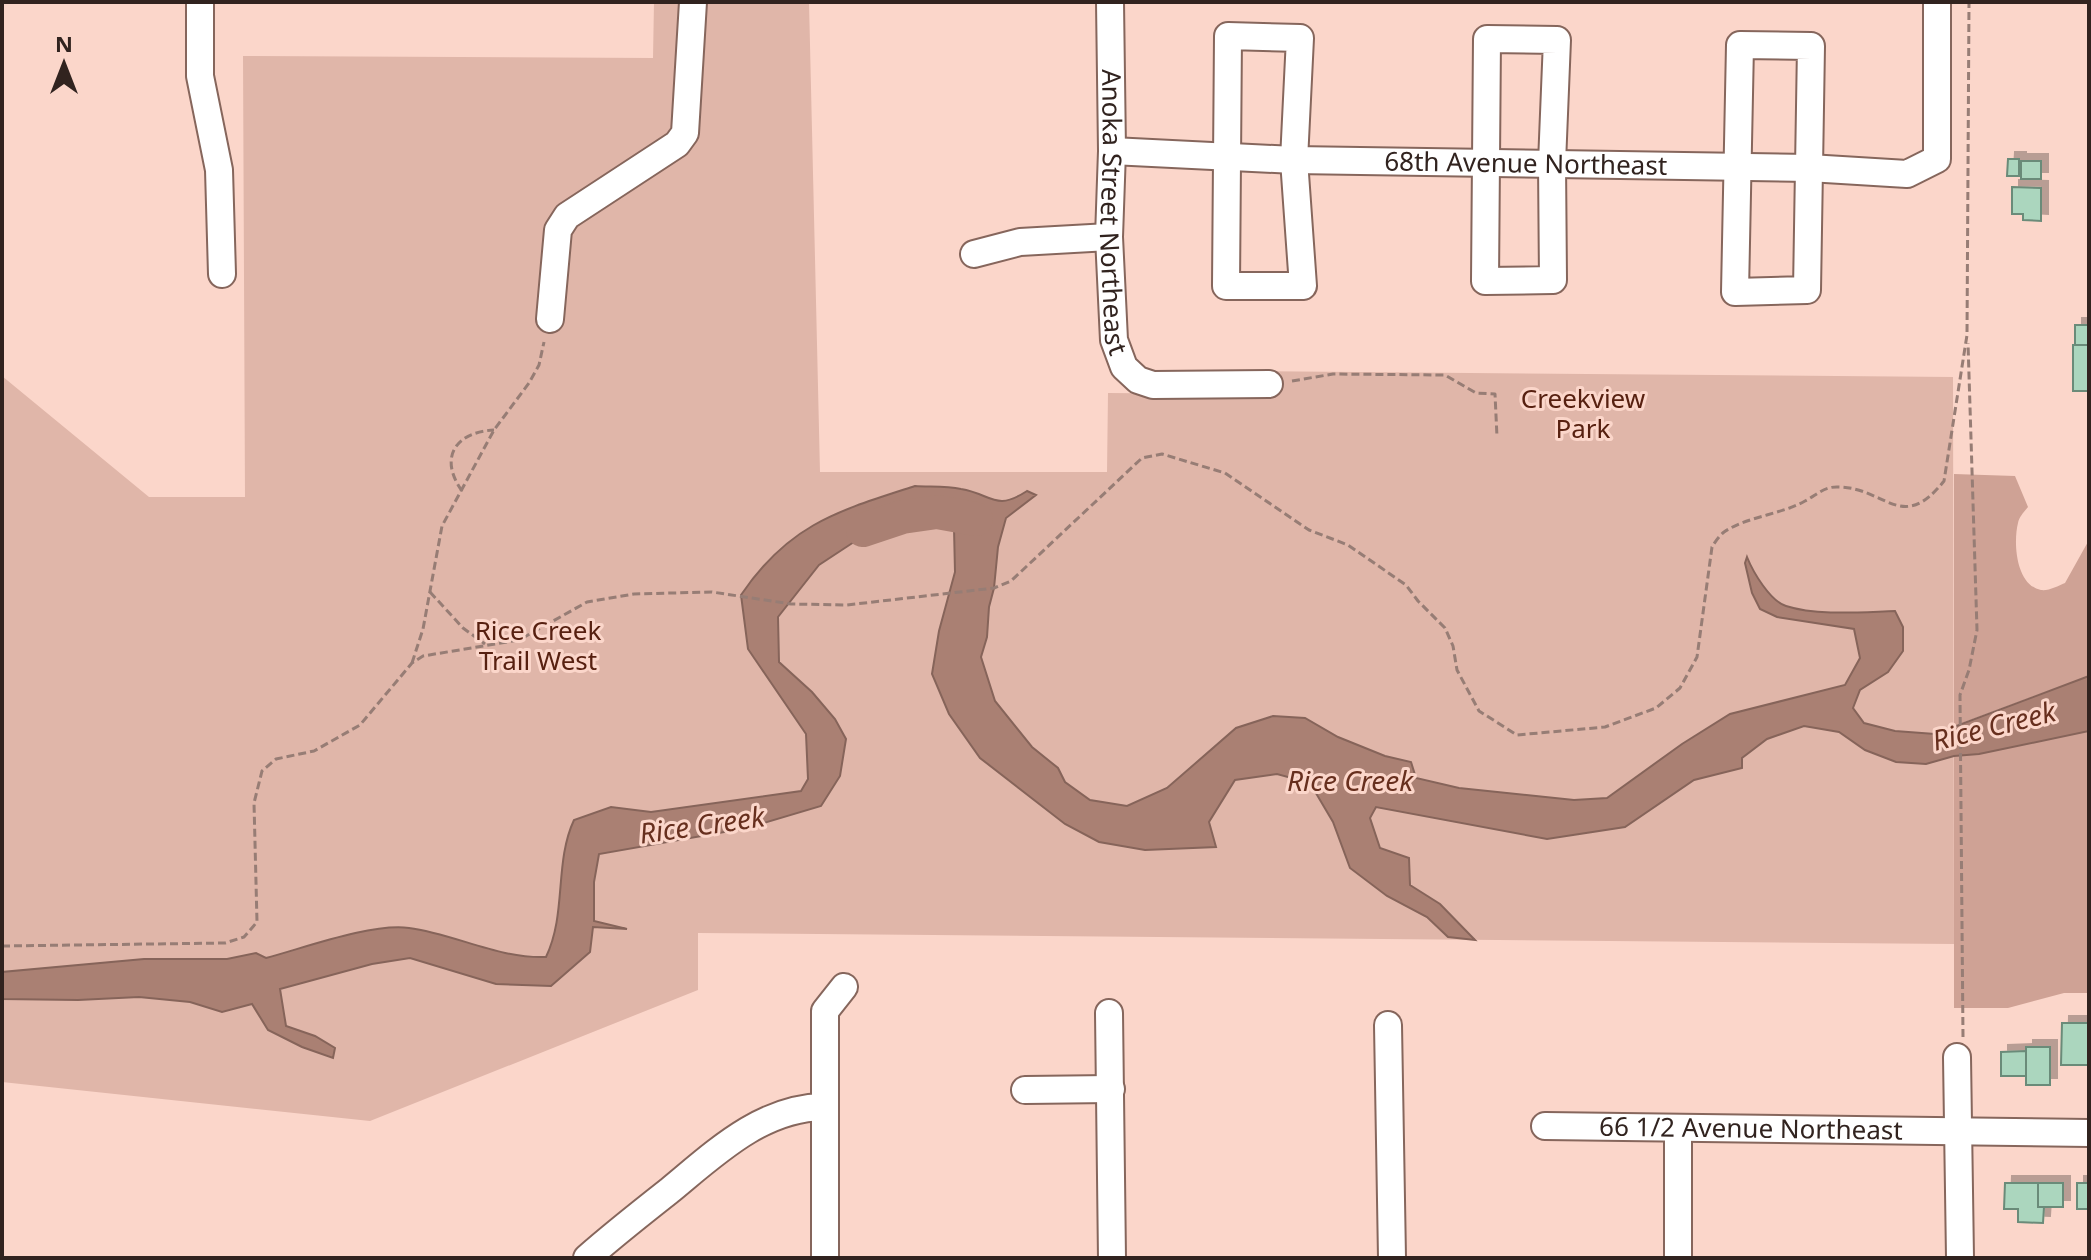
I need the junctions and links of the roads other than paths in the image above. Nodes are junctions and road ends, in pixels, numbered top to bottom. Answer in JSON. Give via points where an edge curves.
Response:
{"nodes":[{"id":1,"x":200,"y":2,"type":"edge"},
{"id":2,"x":693,"y":2,"type":"edge"},
{"id":3,"x":1110,"y":2,"type":"edge"},
{"id":4,"x":1937,"y":2,"type":"edge"},
{"id":5,"x":1112,"y":151,"type":"junction"},
{"id":6,"x":1226,"y":157,"type":"junction"},
{"id":7,"x":1294,"y":160,"type":"junction"},
{"id":8,"x":1485,"y":161,"type":"junction"},
{"id":9,"x":1552,"y":163,"type":"junction"},
{"id":10,"x":1738,"y":168,"type":"junction"},
{"id":11,"x":1809,"y":168,"type":"junction"},
{"id":12,"x":1109,"y":237,"type":"junction"},
{"id":13,"x":974,"y":254,"type":"dead end"},
{"id":14,"x":222,"y":274,"type":"dead end"},
{"id":15,"x":550,"y":319,"type":"road end"},
{"id":16,"x":1269,"y":384,"type":"road end"},
{"id":17,"x":844,"y":987,"type":"dead end"},
{"id":18,"x":1109,"y":1013,"type":"dead end"},
{"id":19,"x":1388,"y":1025,"type":"dead end"},
{"id":20,"x":1957,"y":1057,"type":"road end"},
{"id":21,"x":1111,"y":1089,"type":"junction"},
{"id":22,"x":1025,"y":1090,"type":"dead end"},
{"id":23,"x":823,"y":1107,"type":"junction"},
{"id":24,"x":1545,"y":1126,"type":"dead end"},
{"id":25,"x":1678,"y":1128,"type":"junction"},
{"id":26,"x":1958,"y":1133,"type":"junction"},
{"id":27,"x":2089,"y":1133,"type":"edge"},
{"id":28,"x":587,"y":1258,"type":"edge"},
{"id":29,"x":825,"y":1258,"type":"edge"},
{"id":30,"x":1112,"y":1258,"type":"edge"},
{"id":31,"x":1392,"y":1258,"type":"edge"},
{"id":32,"x":1678,"y":1258,"type":"edge"},
{"id":33,"x":1960,"y":1258,"type":"edge"}],
"edges":[{"from":1,"to":14,"type":"street","via":[[200,76],[219,170]]},
{"from":2,"to":15,"type":"street","via":[[685,133],[677,144],[567,216],[558,230]]},
{"from":3,"to":5,"type":"street","name":"Anoka Street Northeast"},
{"from":4,"to":11,"type":"street","name":"68th Avenue Northeast","via":[[1937,159],[1907,174]]},
{"from":5,"to":6,"type":"street","name":"68th Avenue Northeast"},
{"from":5,"to":12,"type":"street","name":"Anoka Street Northeast"},
{"from":6,"to":7,"type":"street","name":"68th Avenue Northeast"},
{"from":6,"to":7,"type":"street","via":[[1228,36],[1300,38]]},
{"from":6,"to":7,"type":"street","via":[[1226,286],[1303,286]]},
{"from":7,"to":8,"type":"street","name":"68th Avenue Northeast"},
{"from":8,"to":9,"type":"street","name":"68th Avenue Northeast"},
{"from":8,"to":9,"type":"street","via":[[1485,281],[1553,280]]},
{"from":8,"to":9,"type":"street","via":[[1487,39],[1557,40]]},
{"from":9,"to":10,"type":"street","name":"68th Avenue Northeast"},
{"from":10,"to":11,"type":"street","name":"68th Avenue Northeast"},
{"from":10,"to":11,"type":"street","via":[[1740,45],[1811,46]]},
{"from":10,"to":11,"type":"street","via":[[1735,292],[1807,290]]},
{"from":12,"to":13,"type":"street","via":[[1020,242]]},
{"from":12,"to":16,"type":"street","name":"Anoka Street Northeast","via":[[1114,340],[1124,367],[1138,380],[1153,385]]},
{"from":17,"to":23,"type":"street","via":[[825,1011]]},
{"from":18,"to":21,"type":"street"},
{"from":19,"to":31,"type":"street"},
{"from":20,"to":26,"type":"street"},
{"from":21,"to":22,"type":"street"},
{"from":21,"to":30,"type":"street"},
{"from":23,"to":28,"type":"street","via":[[800,1107],[751,1128]]},
{"from":23,"to":29,"type":"street"},
{"from":24,"to":25,"type":"street","name":"66 1/2 Avenue Northeast"},
{"from":25,"to":26,"type":"street","name":"66 1/2 Avenue Northeast"},
{"from":25,"to":32,"type":"street"},
{"from":26,"to":27,"type":"street","name":"66 1/2 Avenue Northeast"},
{"from":26,"to":33,"type":"street"}]}
